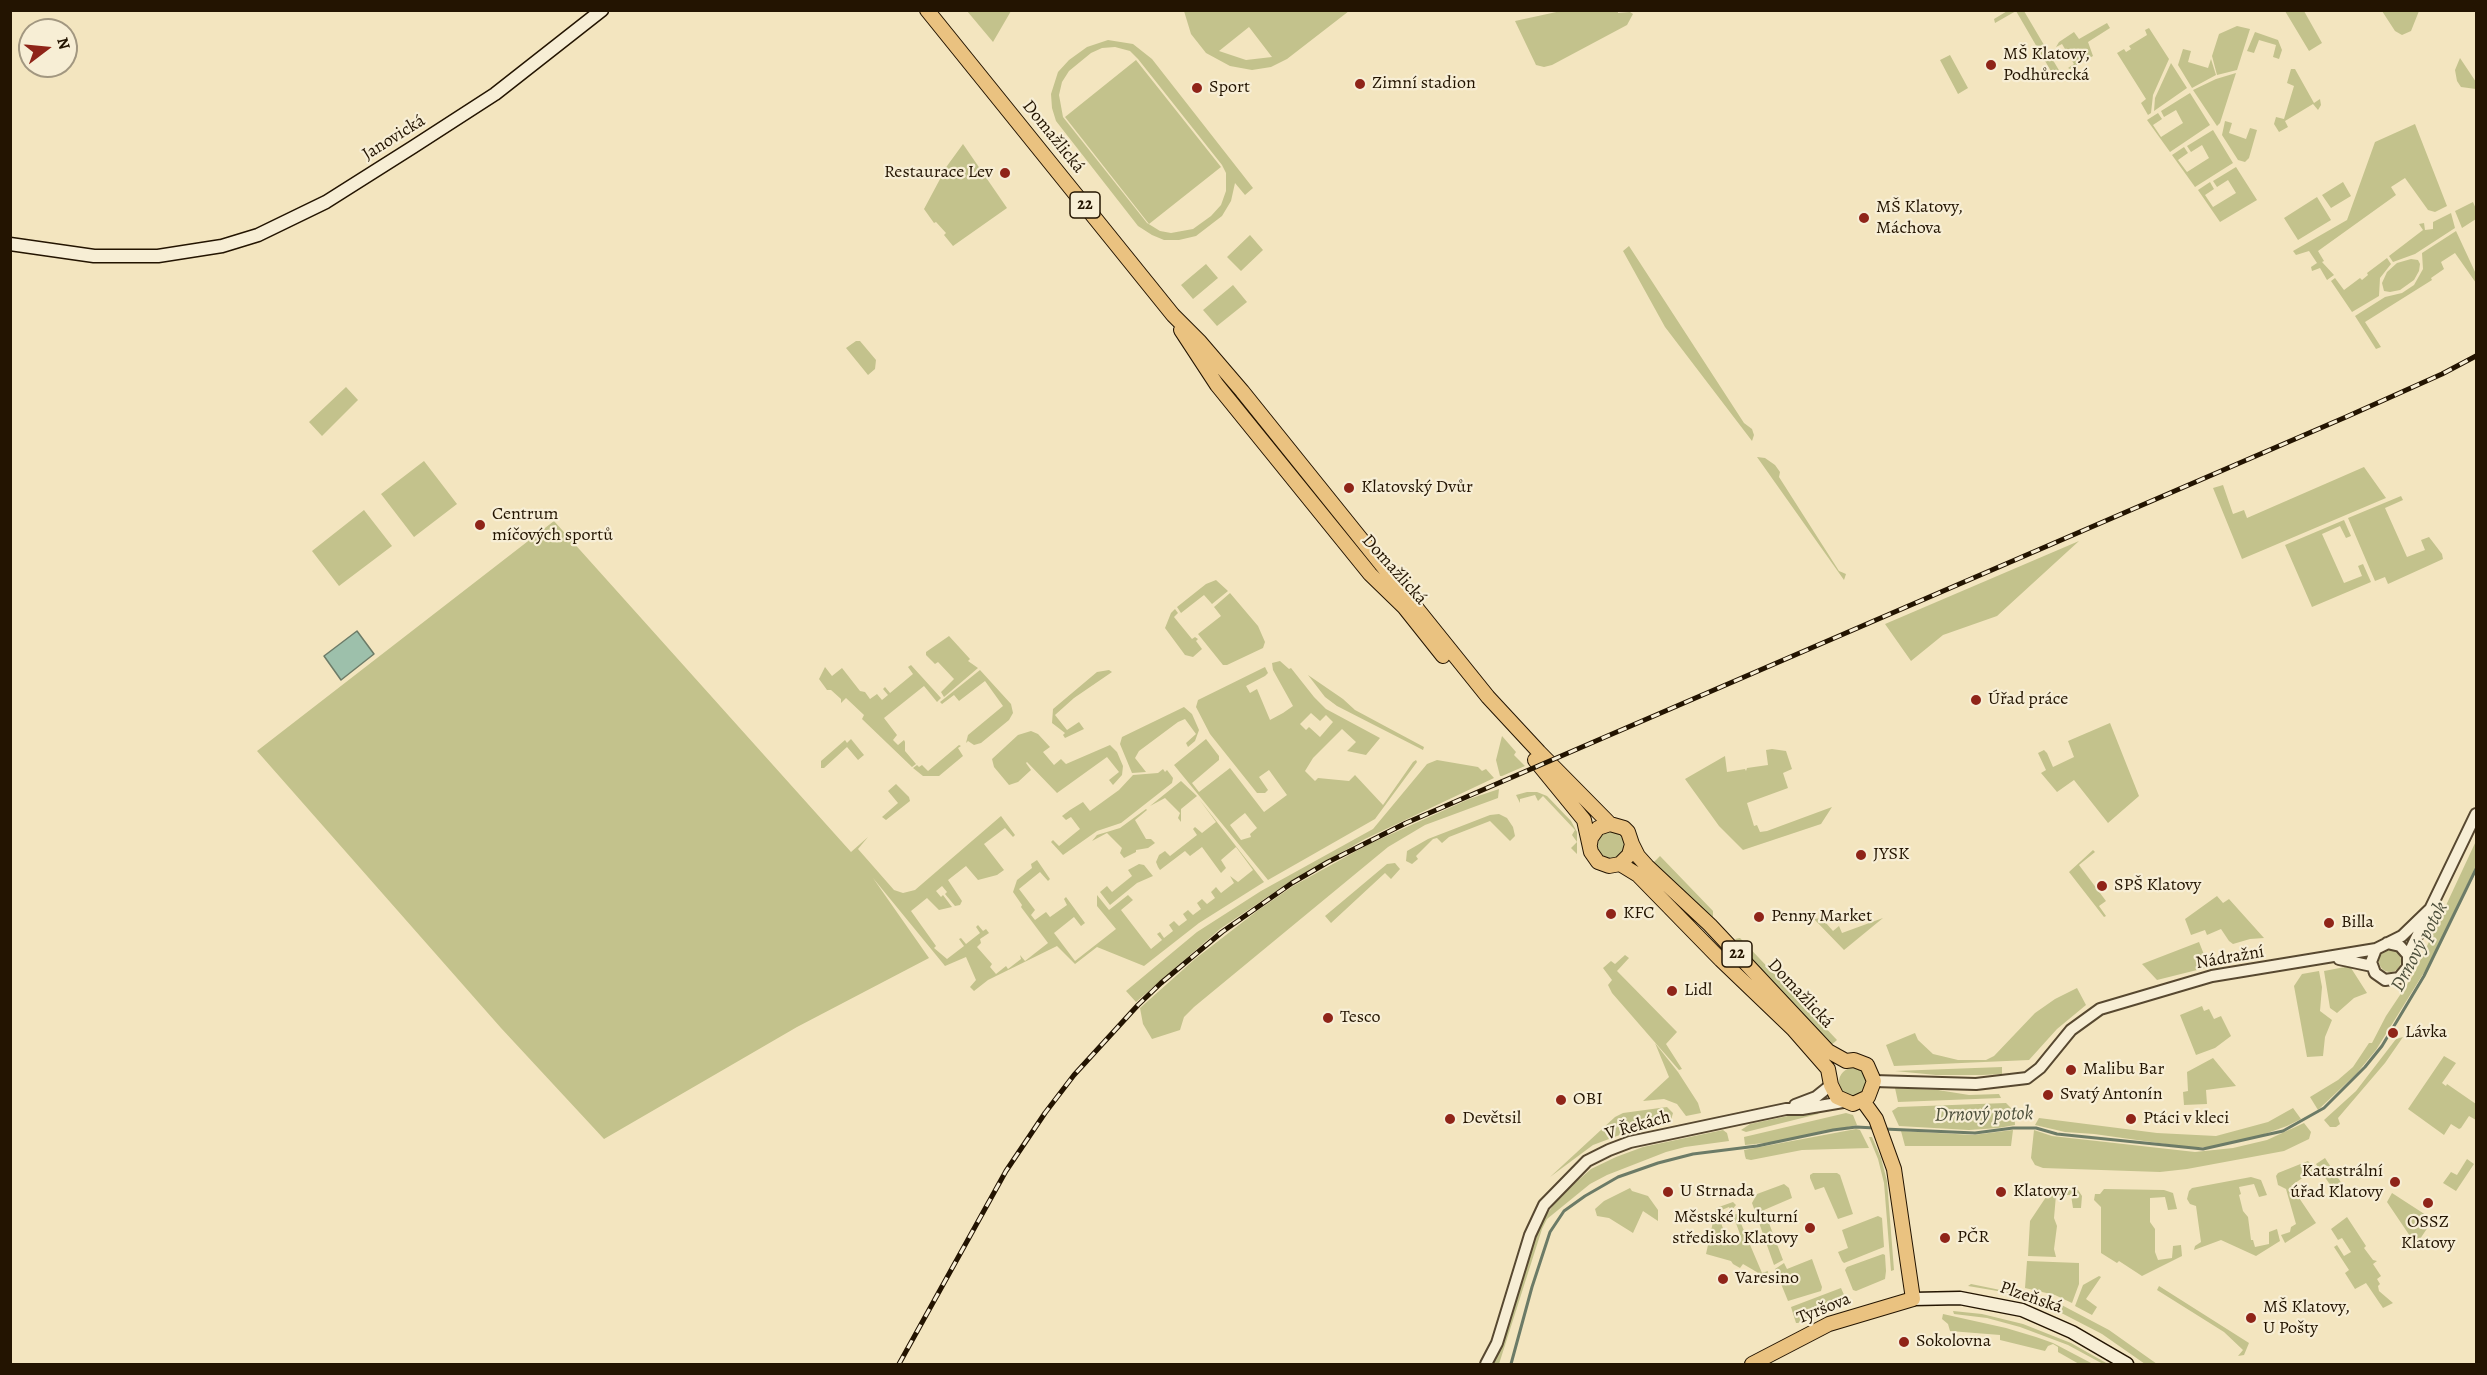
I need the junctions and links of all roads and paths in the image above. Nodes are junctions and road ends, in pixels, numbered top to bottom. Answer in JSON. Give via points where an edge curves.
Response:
{"nodes":[{"id":1,"x":602,"y":10,"type":"edge"},
{"id":2,"x":927,"y":10,"type":"edge"},
{"id":3,"x":10,"y":244,"type":"edge"},
{"id":4,"x":1173,"y":315,"type":"junction"},
{"id":5,"x":2476,"y":814,"type":"edge"},
{"id":6,"x":1610,"y":824,"type":"junction"},
{"id":7,"x":1590,"y":844,"type":"junction"},
{"id":8,"x":1632,"y":844,"type":"junction"},
{"id":9,"x":1620,"y":864,"type":"junction"},
{"id":10,"x":2432,"y":907,"type":"junction"},
{"id":11,"x":2387,"y":943,"type":"junction"},
{"id":12,"x":2376,"y":949,"type":"junction"},
{"id":13,"x":2408,"y":955,"type":"junction"},
{"id":14,"x":2327,"y":958,"type":"junction"},
{"id":15,"x":2372,"y":966,"type":"junction"},
{"id":16,"x":1846,"y":1061,"type":"junction"},
{"id":17,"x":1874,"y":1081,"type":"junction"},
{"id":18,"x":1831,"y":1082,"type":"junction"},
{"id":19,"x":1843,"y":1101,"type":"junction"},
{"id":20,"x":1863,"y":1101,"type":"junction"},
{"id":21,"x":1786,"y":1109,"type":"junction"},
{"id":22,"x":1914,"y":1299,"type":"junction"},
{"id":23,"x":1486,"y":1365,"type":"edge"},
{"id":24,"x":1752,"y":1365,"type":"edge"},
{"id":25,"x":2127,"y":1365,"type":"edge"}],
"edges":[{"from":1,"to":3,"type":"main road","name":"Janovická","via":[[495,94],[326,202],[258,235],[183,254],[113,257]]},
{"from":2,"to":4,"type":"main road","name":"Domažlická","number":"22"},
{"from":4,"to":6,"type":"main road","name":"Domažlická","number":"22","via":[[1229,375],[1488,697]]},
{"from":4,"to":7,"type":"main road","name":"Domažlická","number":"22","via":[[1211,377],[1370,574],[1404,607],[1580,815]]},
{"from":5,"to":10,"type":"street","name":"Nádražní"},
{"from":6,"to":7,"type":"main road","via":[[1594,832]]},
{"from":6,"to":8,"type":"main road","number":"22","via":[[1624,828]]},
{"from":7,"to":9,"type":"main road","number":"22","via":[[1598,862]]},
{"from":8,"to":9,"type":"main road","via":[[1629,855]]},
{"from":8,"to":16,"type":"main road","name":"Domažlická","number":"22","via":[[1647,866],[1710,925],[1828,1051]]},
{"from":9,"to":18,"type":"main road","name":"Domažlická","number":"22","via":[[1638,875],[1793,1029],[1821,1058]]},
{"from":10,"to":11,"type":"street","name":"Nádražní","via":[[2402,936]]},
{"from":10,"to":13,"type":"street","name":"Nádražní"},
{"from":11,"to":12,"type":"street","name":"Nádražní"},
{"from":11,"to":13,"type":"street","via":[[2399,945]]},
{"from":12,"to":14,"type":"street","name":"Nádražní"},
{"from":12,"to":15,"type":"street"},
{"from":13,"to":15,"type":"street","name":"Nádražní","via":[[2406,971],[2395,979],[2380,977]]},
{"from":14,"to":15,"type":"street","name":"Nádražní"},
{"from":14,"to":17,"type":"street","name":"Nádražní","via":[[2217,975],[2100,1009],[2071,1030],[2027,1078],[1976,1084]]},
{"from":16,"to":17,"type":"main road","name":"Domažlická","number":"22","via":[[1867,1065]]},
{"from":16,"to":18,"type":"main road","via":[[1835,1068]]},
{"from":17,"to":20,"type":"main road","via":[[1872,1091]]},
{"from":18,"to":19,"type":"main road","name":"Domažlická","number":"22","via":[[1837,1098]]},
{"from":18,"to":21,"type":"street","name":"V Řekách","via":[[1816,1097]]},
{"from":19,"to":20,"type":"main road"},
{"from":19,"to":21,"type":"street","name":"V Řekách"},
{"from":20,"to":22,"type":"main road","via":[[1876,1119],[1894,1169]]},
{"from":21,"to":23,"type":"street","name":"V Řekách","via":[[1630,1142],[1587,1161],[1544,1205]]},
{"from":22,"to":24,"type":"main road","name":"Tyršova","via":[[1829,1324]]},
{"from":22,"to":25,"type":"main road","name":"Plzeňská","via":[[1960,1298],[2022,1310],[2072,1332]]}]}
